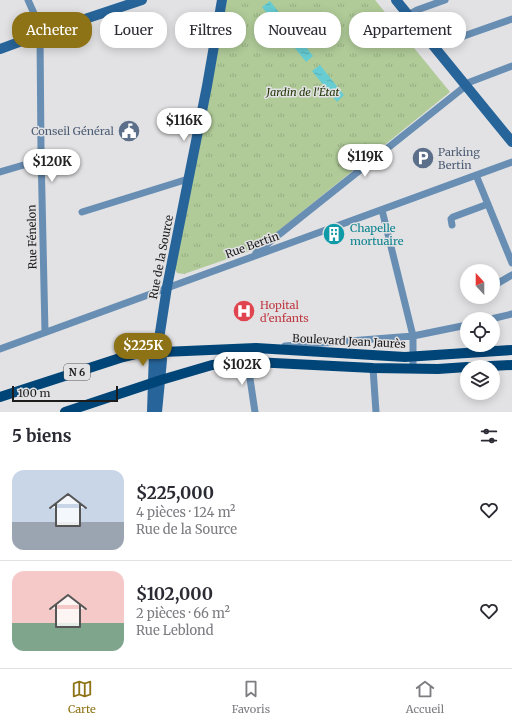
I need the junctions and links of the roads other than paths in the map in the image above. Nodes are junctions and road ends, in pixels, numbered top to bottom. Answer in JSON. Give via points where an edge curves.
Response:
{"nodes":[{"id":1,"x":28,"y":0,"type":"edge"},
{"id":2,"x":142,"y":0,"type":"edge"},
{"id":3,"x":222,"y":0,"type":"edge"},
{"id":4,"x":396,"y":0,"type":"edge"},
{"id":5,"x":445,"y":0,"type":"edge"},
{"id":6,"x":33,"y":12,"type":"edge"},
{"id":7,"x":406,"y":12,"type":"edge"},
{"id":8,"x":413,"y":12,"type":"edge"},
{"id":9,"x":92,"y":17,"type":"edge"},
{"id":10,"x":512,"y":19,"type":"edge"},
{"id":11,"x":466,"y":35,"type":"edge"},
{"id":12,"x":12,"y":44,"type":"edge"},
{"id":13,"x":40,"y":48,"type":"edge"},
{"id":14,"x":435,"y":48,"type":"edge"},
{"id":15,"x":0,"y":49,"type":"edge"},
{"id":16,"x":512,"y":66,"type":"edge"},
{"id":17,"x":466,"y":85,"type":"junction"},
{"id":18,"x":512,"y":142,"type":"edge"},
{"id":19,"x":41,"y":160,"type":"junction"},
{"id":20,"x":512,"y":162,"type":"edge"},
{"id":21,"x":0,"y":172,"type":"edge"},
{"id":22,"x":476,"y":175,"type":"junction"},
{"id":23,"x":188,"y":179,"type":"junction"},
{"id":24,"x":488,"y":204,"type":"junction"},
{"id":25,"x":382,"y":210,"type":"junction"},
{"id":26,"x":82,"y":212,"type":"dead end"},
{"id":27,"x":452,"y":225,"type":"dead end"},
{"id":28,"x":509,"y":246,"type":"edge"},
{"id":29,"x":252,"y":256,"type":"junction"},
{"id":30,"x":512,"y":263,"type":"edge"},
{"id":31,"x":512,"y":275,"type":"edge"},
{"id":32,"x":500,"y":282,"type":"edge"},
{"id":33,"x":167,"y":287,"type":"junction"},
{"id":34,"x":512,"y":314,"type":"edge"},
{"id":35,"x":500,"y":317,"type":"edge"},
{"id":36,"x":460,"y":326,"type":"edge"},
{"id":37,"x":45,"y":332,"type":"junction"},
{"id":38,"x":412,"y":336,"type":"junction"},
{"id":39,"x":256,"y":348,"type":"junction"},
{"id":40,"x":0,"y":349,"type":"edge"},
{"id":41,"x":512,"y":350,"type":"edge"},
{"id":42,"x":158,"y":352,"type":"junction"},
{"id":43,"x":413,"y":356,"type":"junction"},
{"id":44,"x":512,"y":364,"type":"edge"},
{"id":45,"x":500,"y":365,"type":"edge"},
{"id":46,"x":460,"y":367,"type":"edge"},
{"id":47,"x":374,"y":368,"type":"junction"},
{"id":48,"x":413,"y":368,"type":"junction"},
{"id":49,"x":249,"y":372,"type":"dead end"},
{"id":50,"x":157,"y":381,"type":"junction"},
{"id":51,"x":0,"y":398,"type":"edge"},
{"id":52,"x":65,"y":412,"type":"edge"},
{"id":53,"x":152,"y":412,"type":"edge"},
{"id":54,"x":157,"y":412,"type":"edge"},
{"id":55,"x":255,"y":412,"type":"edge"},
{"id":56,"x":376,"y":412,"type":"edge"}],
"edges":[{"from":1,"to":6,"type":"street","name":"Rue Fénelon"},
{"from":2,"to":9,"type":"street"},
{"from":3,"to":23,"type":"street","name":"Rue de la Source"},
{"from":4,"to":7,"type":"street"},
{"from":5,"to":8,"type":"street"},
{"from":10,"to":11,"type":"street"},
{"from":12,"to":15,"type":"street"},
{"from":13,"to":19,"type":"street","name":"Rue Fénelon"},
{"from":14,"to":17,"type":"street"},
{"from":16,"to":17,"type":"street"},
{"from":17,"to":18,"type":"street"},
{"from":17,"to":29,"type":"street"},
{"from":19,"to":21,"type":"street"},
{"from":19,"to":37,"type":"street","name":"Rue Fénelon"},
{"from":20,"to":22,"type":"street","name":"Rue Bertin"},
{"from":22,"to":24,"type":"street"},
{"from":22,"to":25,"type":"street","name":"Rue Bertin"},
{"from":23,"to":26,"type":"street"},
{"from":23,"to":33,"type":"street","name":"Rue de la Source"},
{"from":24,"to":27,"type":"street","via":[[452,217]]},
{"from":24,"to":28,"type":"street"},
{"from":25,"to":29,"type":"street","name":"Rue Bertin"},
{"from":25,"to":38,"type":"street"},
{"from":28,"to":30,"type":"street"},
{"from":29,"to":33,"type":"street","name":"Rue Bertin"},
{"from":31,"to":32,"type":"street"},
{"from":33,"to":37,"type":"street","name":"Rue Bertin"},
{"from":33,"to":42,"type":"street","name":"Rue de la Source"},
{"from":34,"to":35,"type":"street"},
{"from":36,"to":38,"type":"street"},
{"from":37,"to":40,"type":"street","name":"Rue Bertin"},
{"from":38,"to":39,"type":"street"},
{"from":38,"to":43,"type":"street"},
{"from":39,"to":42,"type":"main road","name":"Boulevard Jean Jaurès","number":"N 6"},
{"from":39,"to":43,"type":"main road","name":"Boulevard Jean Jaurès","number":"N 6"},
{"from":41,"to":43,"type":"main road","name":"Boulevard Jean Jaurès","number":"N 6"},
{"from":42,"to":50,"type":"street","name":"Rue de la Source"},
{"from":42,"to":51,"type":"main road","name":"Boulevard Jean Jaurès","number":"N 6","via":[[120,358]]},
{"from":43,"to":48,"type":"street"},
{"from":44,"to":45,"type":"main road"},
{"from":46,"to":48,"type":"main road"},
{"from":47,"to":48,"type":"main road"},
{"from":47,"to":50,"type":"main road","via":[[252,362],[212,365]]},
{"from":47,"to":56,"type":"street"},
{"from":49,"to":55,"type":"street"},
{"from":50,"to":52,"type":"main road"},
{"from":50,"to":53,"type":"street","name":"Rue de la Source"},
{"from":50,"to":54,"type":"street","name":"Rue de la Source"}]}
